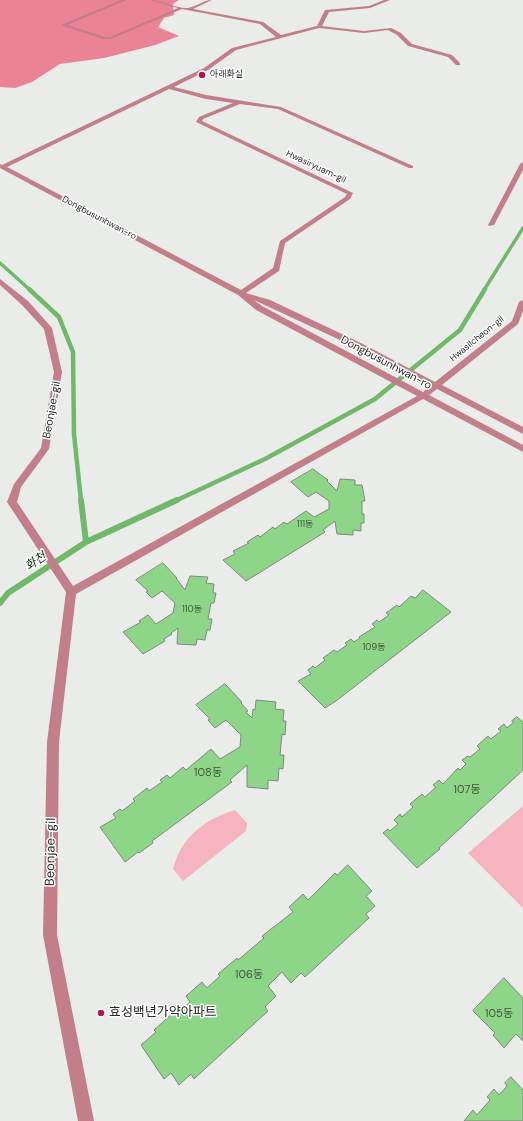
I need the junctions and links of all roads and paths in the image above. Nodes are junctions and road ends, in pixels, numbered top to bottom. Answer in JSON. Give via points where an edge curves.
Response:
{"nodes":[{"id":1,"x":125,"y":0,"type":"edge"},
{"id":2,"x":152,"y":0,"type":"edge"},
{"id":3,"x":210,"y":0,"type":"edge"},
{"id":4,"x":388,"y":0,"type":"edge"},
{"id":5,"x":182,"y":8,"type":"junction"},
{"id":6,"x":189,"y":9,"type":"junction"},
{"id":7,"x":319,"y":28,"type":"junction"},
{"id":8,"x":280,"y":38,"type":"junction"},
{"id":9,"x":458,"y":64,"type":"dead end"},
{"id":10,"x":168,"y":87,"type":"junction"},
{"id":11,"x":240,"y":102,"type":"junction"},
{"id":12,"x":523,"y":164,"type":"edge"},
{"id":13,"x":411,"y":167,"type":"dead end"},
{"id":14,"x":1,"y":168,"type":"edge"},
{"id":15,"x":491,"y":225,"type":"dead end"},
{"id":16,"x":0,"y":280,"type":"edge"},
{"id":17,"x":241,"y":294,"type":"junction"},
{"id":18,"x":523,"y":302,"type":"edge"},
{"id":19,"x":436,"y":386,"type":"junction"},
{"id":20,"x":423,"y":396,"type":"junction"},
{"id":21,"x":523,"y":431,"type":"edge"},
{"id":22,"x":523,"y":449,"type":"edge"},
{"id":23,"x":68,"y":588,"type":"junction"},
{"id":24,"x":86,"y":1121,"type":"edge"}],
"edges":[{"from":1,"to":5,"type":"street","via":[[63,25],[111,38]]},
{"from":2,"to":5,"type":"street"},
{"from":3,"to":6,"type":"street"},
{"from":4,"to":7,"type":"street","via":[[370,7],[327,11]]},
{"from":5,"to":6,"type":"street"},
{"from":6,"to":8,"type":"street","via":[[260,23]]},
{"from":7,"to":8,"type":"street"},
{"from":7,"to":9,"type":"street","via":[[364,32],[389,29],[399,34],[410,45],[450,56]]},
{"from":8,"to":10,"type":"street","via":[[234,49],[206,69]]},
{"from":10,"to":11,"type":"street","via":[[206,97]]},
{"from":10,"to":14,"type":"street"},
{"from":11,"to":13,"type":"street","via":[[279,108]]},
{"from":11,"to":17,"type":"street","name":"Hwasiryuam-gil","via":[[201,118],[199,122],[350,193],[348,198],[282,242],[276,269]]},
{"from":12,"to":15,"type":"street"},
{"from":14,"to":17,"type":"street","name":"Dongbusunhwan-ro"},
{"from":16,"to":23,"type":"street","name":"Beonjae-gil","via":[[26,302],[48,328],[58,372],[45,449],[17,486],[12,502]]},
{"from":17,"to":19,"type":"street","name":"Dongbusunhwan-ro","via":[[267,302]]},
{"from":17,"to":20,"type":"street","name":"Dongbusunhwan-ro","via":[[259,308]]},
{"from":18,"to":19,"type":"street","name":"Hwasilcheon-gil","via":[[515,322]]},
{"from":19,"to":20,"type":"street","name":"Hwasilcheon-gil"},
{"from":19,"to":21,"type":"street","name":"Dongbusunhwan-ro"},
{"from":20,"to":22,"type":"street","name":"Dongbusunhwan-ro"},
{"from":20,"to":23,"type":"street","name":"Hwasilcheon-gil"},
{"from":23,"to":24,"type":"street","name":"Beonjae-gil","via":[[53,742],[50,935]]}]}
